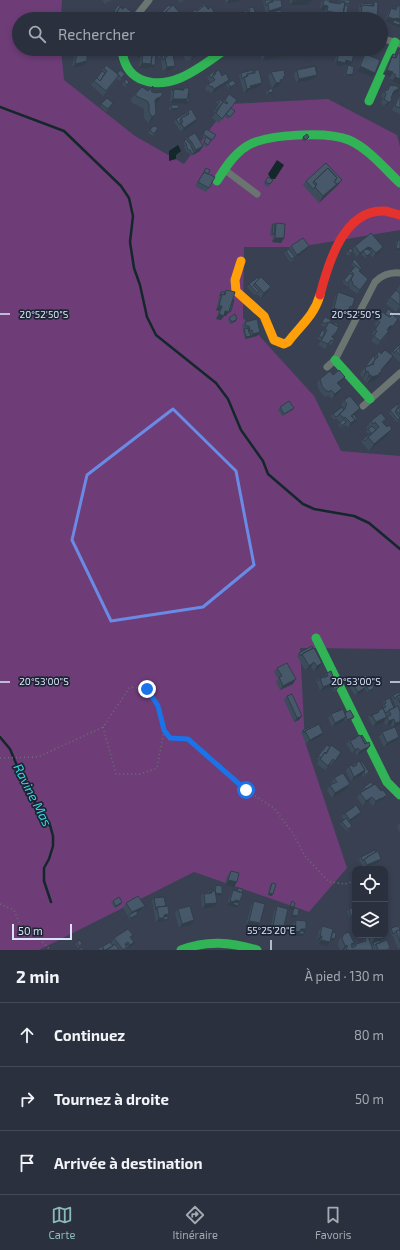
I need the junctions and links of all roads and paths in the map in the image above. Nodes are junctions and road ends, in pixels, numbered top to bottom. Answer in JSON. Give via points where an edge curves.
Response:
{"nodes":[{"id":1,"x":149,"y":0,"type":"edge"},
{"id":2,"x":140,"y":12,"type":"edge"},
{"id":3,"x":397,"y":43,"type":"edge"},
{"id":4,"x":123,"y":56,"type":"edge"},
{"id":5,"x":215,"y":56,"type":"edge"},
{"id":6,"x":369,"y":101,"type":"dead end"},
{"id":7,"x":225,"y":170,"type":"junction"},
{"id":8,"x":217,"y":181,"type":"dead end"},
{"id":9,"x":400,"y":183,"type":"edge"},
{"id":10,"x":257,"y":194,"type":"dead end"},
{"id":11,"x":400,"y":215,"type":"edge"},
{"id":12,"x":241,"y":261,"type":"dead end"},
{"id":13,"x":400,"y":273,"type":"edge"},
{"id":14,"x":335,"y":360,"type":"junction"},
{"id":15,"x":327,"y":367,"type":"dead end"},
{"id":16,"x":400,"y":373,"type":"edge"},
{"id":17,"x":366,"y":403,"type":"joint"},
{"id":18,"x":316,"y":638,"type":"dead end"},
{"id":19,"x":103,"y":727,"type":"junction"},
{"id":20,"x":164,"y":730,"type":"junction"},
{"id":21,"x":0,"y":758,"type":"edge"},
{"id":22,"x":400,"y":795,"type":"edge"},
{"id":23,"x":352,"y":882,"type":"edge"},
{"id":24,"x":0,"y":904,"type":"edge"},
{"id":25,"x":50,"y":950,"type":"edge"},
{"id":26,"x":181,"y":950,"type":"edge"},
{"id":27,"x":257,"y":950,"type":"edge"}],
"edges":[{"from":1,"to":2,"type":"street"},
{"from":3,"to":6,"type":"street"},
{"from":4,"to":5,"type":"street","via":[[133,75],[145,82],[157,84],[179,79]]},
{"from":7,"to":8,"type":"street"},
{"from":7,"to":9,"type":"street","via":[[243,148],[264,140],[319,135],[341,137],[361,147]]},
{"from":7,"to":10,"type":"street"},
{"from":11,"to":12,"type":"street","via":[[383,210],[356,220],[335,248],[313,313],[284,344],[274,340],[264,316],[236,291],[235,280]]},
{"from":13,"to":14,"type":"street","via":[[385,275],[376,282]]},
{"from":14,"to":15,"type":"street"},
{"from":14,"to":17,"type":"street"},
{"from":16,"to":17,"type":"street"},
{"from":18,"to":22,"type":"street","via":[[387,782]]},
{"from":19,"to":20,"type":"path","via":[[130,687],[147,689],[158,706]]},
{"from":19,"to":20,"type":"path","via":[[116,774],[140,774],[157,768]]},
{"from":19,"to":21,"type":"path","via":[[38,757]]},
{"from":20,"to":23,"type":"path","via":[[170,738],[188,739],[246,790],[274,808],[292,832],[305,856],[329,882],[345,884]]},
{"from":24,"to":25,"type":"path","via":[[14,910],[20,925],[33,931]]},
{"from":26,"to":27,"type":"street","via":[[205,943],[223,942],[238,943]]}]}
